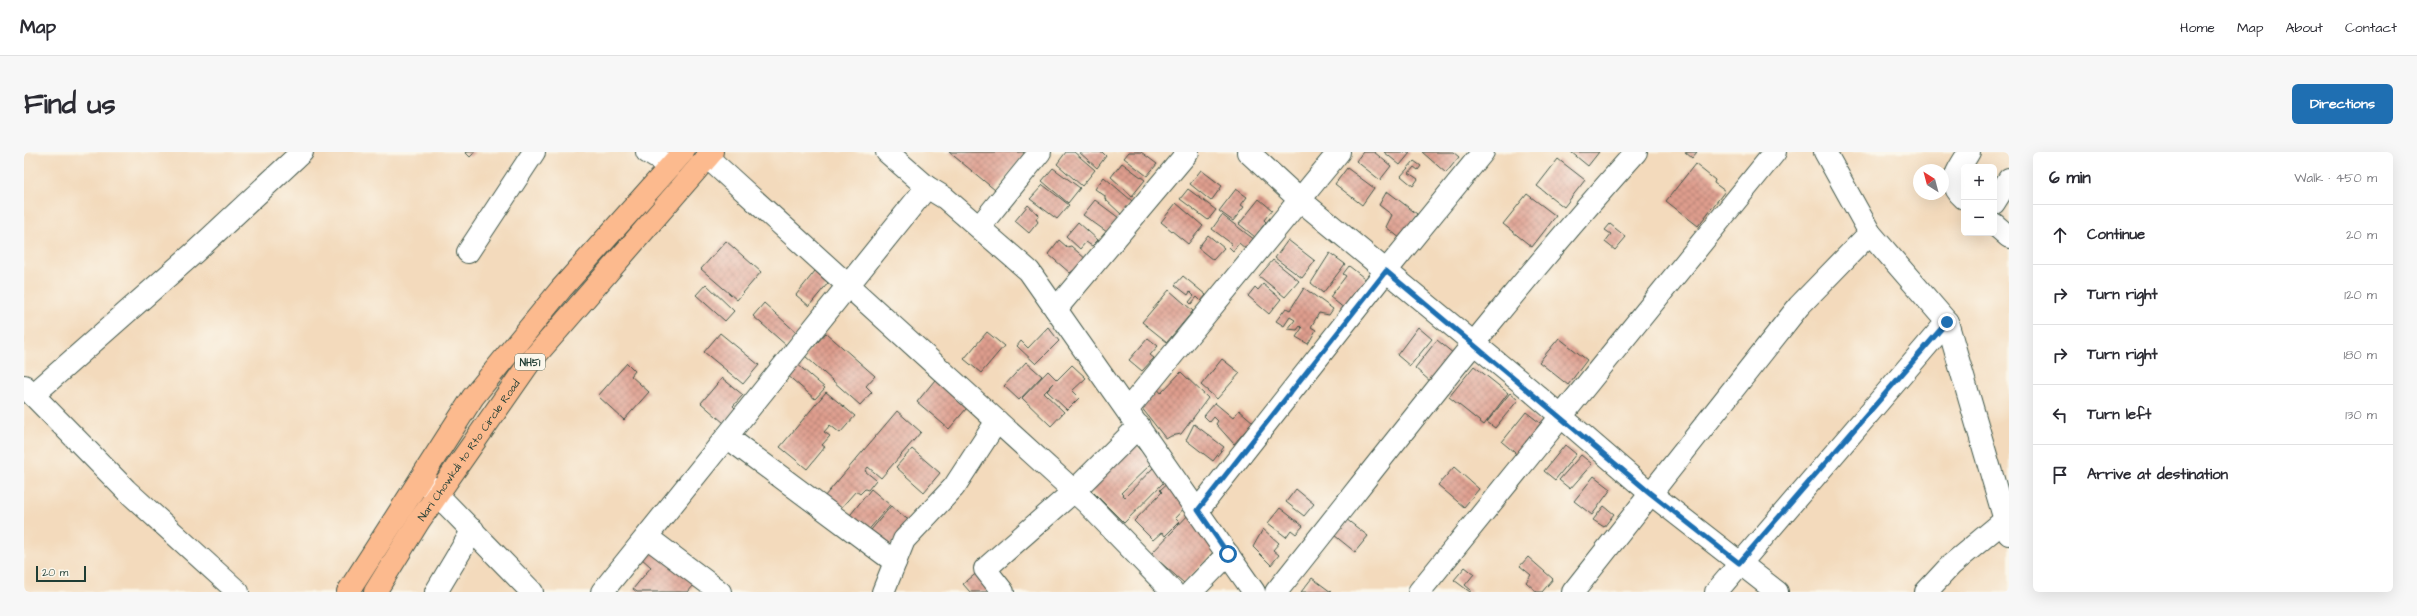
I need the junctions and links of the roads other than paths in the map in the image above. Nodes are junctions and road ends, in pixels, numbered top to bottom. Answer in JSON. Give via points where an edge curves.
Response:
{"nodes":[{"id":1,"x":302,"y":152,"type":"edge"},
{"id":2,"x":534,"y":152,"type":"edge"},
{"id":3,"x":647,"y":152,"type":"edge"},
{"id":4,"x":1040,"y":152,"type":"edge"},
{"id":5,"x":1188,"y":152,"type":"edge"},
{"id":6,"x":1248,"y":152,"type":"edge"},
{"id":7,"x":1339,"y":152,"type":"edge"},
{"id":8,"x":1484,"y":152,"type":"edge"},
{"id":9,"x":1636,"y":152,"type":"edge"},
{"id":10,"x":1775,"y":152,"type":"edge"},
{"id":11,"x":1825,"y":152,"type":"edge"},
{"id":12,"x":1969,"y":152,"type":"edge"},
{"id":13,"x":891,"y":153,"type":"edge"},
{"id":14,"x":709,"y":155,"type":"edge"},
{"id":15,"x":676,"y":159,"type":"edge"},
{"id":16,"x":1962,"y":164,"type":"edge"},
{"id":17,"x":1961,"y":166,"type":"edge"},
{"id":18,"x":2009,"y":179,"type":"edge"},
{"id":19,"x":928,"y":187,"type":"junction"},
{"id":20,"x":1961,"y":195,"type":"edge"},
{"id":21,"x":1300,"y":199,"type":"junction"},
{"id":22,"x":1996,"y":200,"type":"edge"},
{"id":23,"x":1997,"y":227,"type":"edge"},
{"id":24,"x":979,"y":228,"type":"junction"},
{"id":25,"x":1870,"y":233,"type":"junction"},
{"id":26,"x":2009,"y":237,"type":"edge"},
{"id":27,"x":468,"y":252,"type":"dead end"},
{"id":28,"x":1386,"y":271,"type":"junction"},
{"id":29,"x":849,"y":287,"type":"junction"},
{"id":30,"x":1056,"y":309,"type":"junction"},
{"id":31,"x":1947,"y":322,"type":"junction"},
{"id":32,"x":1474,"y":344,"type":"junction"},
{"id":33,"x":28,"y":390,"type":"edge"},
{"id":34,"x":1133,"y":417,"type":"junction"},
{"id":35,"x":1562,"y":417,"type":"junction"},
{"id":36,"x":997,"y":422,"type":"junction"},
{"id":37,"x":727,"y":437,"type":"junction"},
{"id":38,"x":421,"y":478,"type":"junction"},
{"id":39,"x":1074,"y":491,"type":"junction"},
{"id":40,"x":438,"y":493,"type":"junction"},
{"id":41,"x":1650,"y":493,"type":"junction"},
{"id":42,"x":1198,"y":510,"type":"junction"},
{"id":43,"x":2007,"y":527,"type":"edge"},
{"id":44,"x":473,"y":530,"type":"junction"},
{"id":45,"x":647,"y":537,"type":"junction"},
{"id":46,"x":1228,"y":554,"type":"junction"},
{"id":47,"x":895,"y":562,"type":"junction"},
{"id":48,"x":1739,"y":563,"type":"junction"},
{"id":49,"x":238,"y":592,"type":"edge"},
{"id":50,"x":348,"y":592,"type":"edge"},
{"id":51,"x":375,"y":592,"type":"edge"},
{"id":52,"x":436,"y":592,"type":"edge"},
{"id":53,"x":532,"y":592,"type":"edge"},
{"id":54,"x":602,"y":592,"type":"edge"},
{"id":55,"x":720,"y":592,"type":"edge"},
{"id":56,"x":883,"y":592,"type":"edge"},
{"id":57,"x":1003,"y":592,"type":"edge"},
{"id":58,"x":1173,"y":592,"type":"edge"},
{"id":59,"x":1191,"y":592,"type":"edge"},
{"id":60,"x":1254,"y":592,"type":"edge"},
{"id":61,"x":1276,"y":592,"type":"edge"},
{"id":62,"x":1419,"y":592,"type":"edge"},
{"id":63,"x":1573,"y":592,"type":"edge"},
{"id":64,"x":1716,"y":592,"type":"edge"},
{"id":65,"x":1777,"y":592,"type":"edge"},
{"id":66,"x":1926,"y":592,"type":"edge"}],
"edges":[{"from":1,"to":33,"type":"street","via":[[195,252]]},
{"from":2,"to":27,"type":"street"},
{"from":3,"to":15,"type":"street"},
{"from":4,"to":24,"type":"street"},
{"from":5,"to":30,"type":"street"},
{"from":6,"to":21,"type":"street"},
{"from":7,"to":21,"type":"street"},
{"from":8,"to":28,"type":"street"},
{"from":9,"to":32,"type":"street","via":[[1596,196]]},
{"from":10,"to":35,"type":"street"},
{"from":11,"to":25,"type":"street"},
{"from":12,"to":16,"type":"street"},
{"from":13,"to":19,"type":"street"},
{"from":14,"to":29,"type":"street"},
{"from":14,"to":40,"type":"highway","name":"Nari Chowkdi to Rto Circle Road","number":"NH51","via":[[530,362]]},
{"from":15,"to":38,"type":"highway","number":"NH51","via":[[561,289],[473,397]]},
{"from":17,"to":20,"type":"street","via":[[1953,184]]},
{"from":18,"to":22,"type":"street"},
{"from":19,"to":24,"type":"street","via":[[945,198]]},
{"from":19,"to":29,"type":"street"},
{"from":21,"to":28,"type":"street"},
{"from":21,"to":34,"type":"street"},
{"from":23,"to":26,"type":"street"},
{"from":24,"to":30,"type":"street","via":[[1029,271]]},
{"from":25,"to":31,"type":"street"},
{"from":25,"to":41,"type":"street","via":[[1798,306]]},
{"from":28,"to":32,"type":"street"},
{"from":28,"to":42,"type":"street"},
{"from":29,"to":36,"type":"street"},
{"from":29,"to":37,"type":"street"},
{"from":30,"to":34,"type":"street"},
{"from":31,"to":43,"type":"street"},
{"from":31,"to":48,"type":"street"},
{"from":32,"to":35,"type":"street"},
{"from":32,"to":61,"type":"street"},
{"from":33,"to":49,"type":"street","via":[[126,490]]},
{"from":34,"to":39,"type":"street"},
{"from":34,"to":42,"type":"street"},
{"from":35,"to":41,"type":"street"},
{"from":35,"to":62,"type":"street"},
{"from":36,"to":39,"type":"street"},
{"from":36,"to":47,"type":"street","via":[[954,487],[904,540]]},
{"from":37,"to":45,"type":"street"},
{"from":37,"to":47,"type":"street"},
{"from":38,"to":40,"type":"street"},
{"from":38,"to":50,"type":"highway","number":"NH51"},
{"from":39,"to":57,"type":"street","via":[[985,569]]},
{"from":39,"to":58,"type":"street"},
{"from":40,"to":44,"type":"street"},
{"from":40,"to":51,"type":"highway","name":"Nari Chowkdi to Rto Circle Road","number":"NH51"},
{"from":41,"to":48,"type":"street"},
{"from":41,"to":63,"type":"street"},
{"from":42,"to":46,"type":"street"},
{"from":43,"to":66,"type":"street","via":[[1963,554]]},
{"from":44,"to":52,"type":"street"},
{"from":44,"to":53,"type":"street"},
{"from":45,"to":54,"type":"street"},
{"from":45,"to":55,"type":"street"},
{"from":46,"to":59,"type":"street"},
{"from":46,"to":60,"type":"street"},
{"from":47,"to":56,"type":"street"},
{"from":48,"to":64,"type":"street"},
{"from":48,"to":65,"type":"street"}]}
